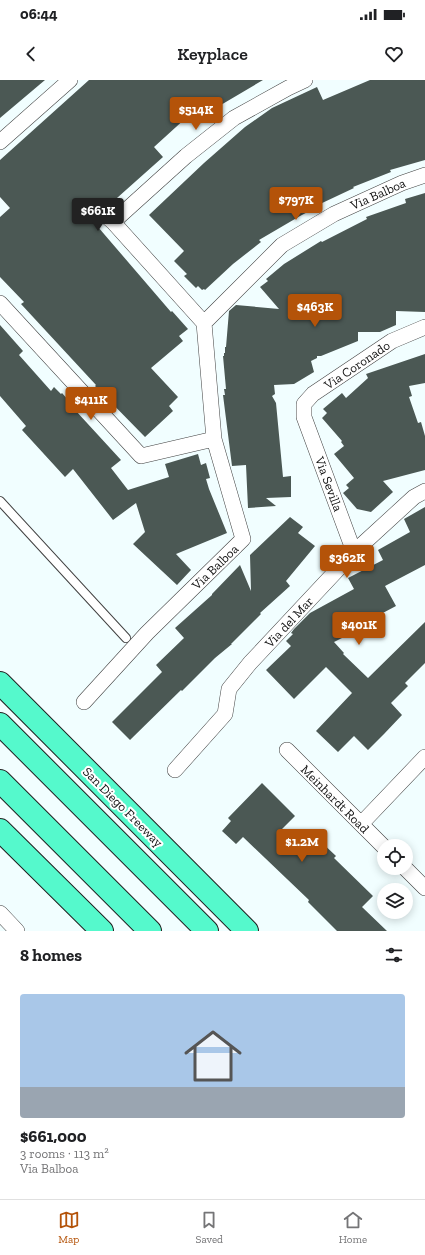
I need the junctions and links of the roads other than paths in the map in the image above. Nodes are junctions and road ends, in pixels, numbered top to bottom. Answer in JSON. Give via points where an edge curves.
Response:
{"nodes":[{"id":1,"x":70,"y":80,"type":"edge"},
{"id":2,"x":305,"y":80,"type":"edge"},
{"id":3,"x":0,"y":142,"type":"edge"},
{"id":4,"x":425,"y":175,"type":"edge"},
{"id":5,"x":99,"y":210,"type":"dead end"},
{"id":6,"x":113,"y":222,"type":"junction"},
{"id":7,"x":0,"y":303,"type":"edge"},
{"id":8,"x":204,"y":323,"type":"junction"},
{"id":9,"x":425,"y":327,"type":"edge"},
{"id":10,"x":304,"y":417,"type":"joint"},
{"id":11,"x":214,"y":439,"type":"junction"},
{"id":12,"x":425,"y":491,"type":"edge"},
{"id":13,"x":0,"y":501,"type":"edge"},
{"id":14,"x":354,"y":552,"type":"junction"},
{"id":15,"x":126,"y":638,"type":"dead end"},
{"id":16,"x":0,"y":683,"type":"edge"},
{"id":17,"x":84,"y":702,"type":"dead end"},
{"id":18,"x":0,"y":724,"type":"edge"},
{"id":19,"x":287,"y":750,"type":"dead end"},
{"id":20,"x":425,"y":757,"type":"edge"},
{"id":21,"x":175,"y":770,"type":"dead end"},
{"id":22,"x":0,"y":781,"type":"edge"},
{"id":23,"x":361,"y":824,"type":"junction"},
{"id":24,"x":0,"y":830,"type":"edge"},
{"id":25,"x":377,"y":840,"type":"edge"},
{"id":26,"x":412,"y":875,"type":"edge"},
{"id":27,"x":425,"y":888,"type":"edge"},
{"id":28,"x":0,"y":913,"type":"edge"},
{"id":29,"x":17,"y":931,"type":"edge"},
{"id":30,"x":102,"y":931,"type":"edge"},
{"id":31,"x":150,"y":931,"type":"edge"},
{"id":32,"x":207,"y":931,"type":"edge"},
{"id":33,"x":247,"y":931,"type":"edge"}],
"edges":[{"from":1,"to":3,"type":"street"},
{"from":2,"to":6,"type":"street","via":[[234,118],[186,156]]},
{"from":4,"to":8,"type":"street","name":"Via Balboa","via":[[334,214],[282,245]]},
{"from":5,"to":6,"type":"street"},
{"from":6,"to":8,"type":"street"},
{"from":7,"to":11,"type":"street","via":[[141,456]]},
{"from":8,"to":11,"type":"street","name":"Via Balboa"},
{"from":9,"to":10,"type":"street","name":"Via Coronado","via":[[392,341],[313,394],[304,404]]},
{"from":10,"to":14,"type":"street","name":"Via Sevilla"},
{"from":11,"to":17,"type":"street","name":"Via Balboa","via":[[243,539],[147,633]]},
{"from":12,"to":14,"type":"street","name":"Via del Mar","via":[[414,497]]},
{"from":13,"to":15,"type":"lane"},
{"from":14,"to":21,"type":"street","name":"Via del Mar","via":[[250,663],[229,689],[225,714]]},
{"from":16,"to":33,"type":"highway","name":"San Diego Freeway"},
{"from":18,"to":32,"type":"highway"},
{"from":19,"to":23,"type":"street","name":"Meinhardt Road"},
{"from":20,"to":23,"type":"street"},
{"from":22,"to":31,"type":"highway"},
{"from":23,"to":25,"type":"street","name":"Meinhardt Road"},
{"from":24,"to":30,"type":"highway"},
{"from":26,"to":27,"type":"street"},
{"from":28,"to":29,"type":"street"}]}
